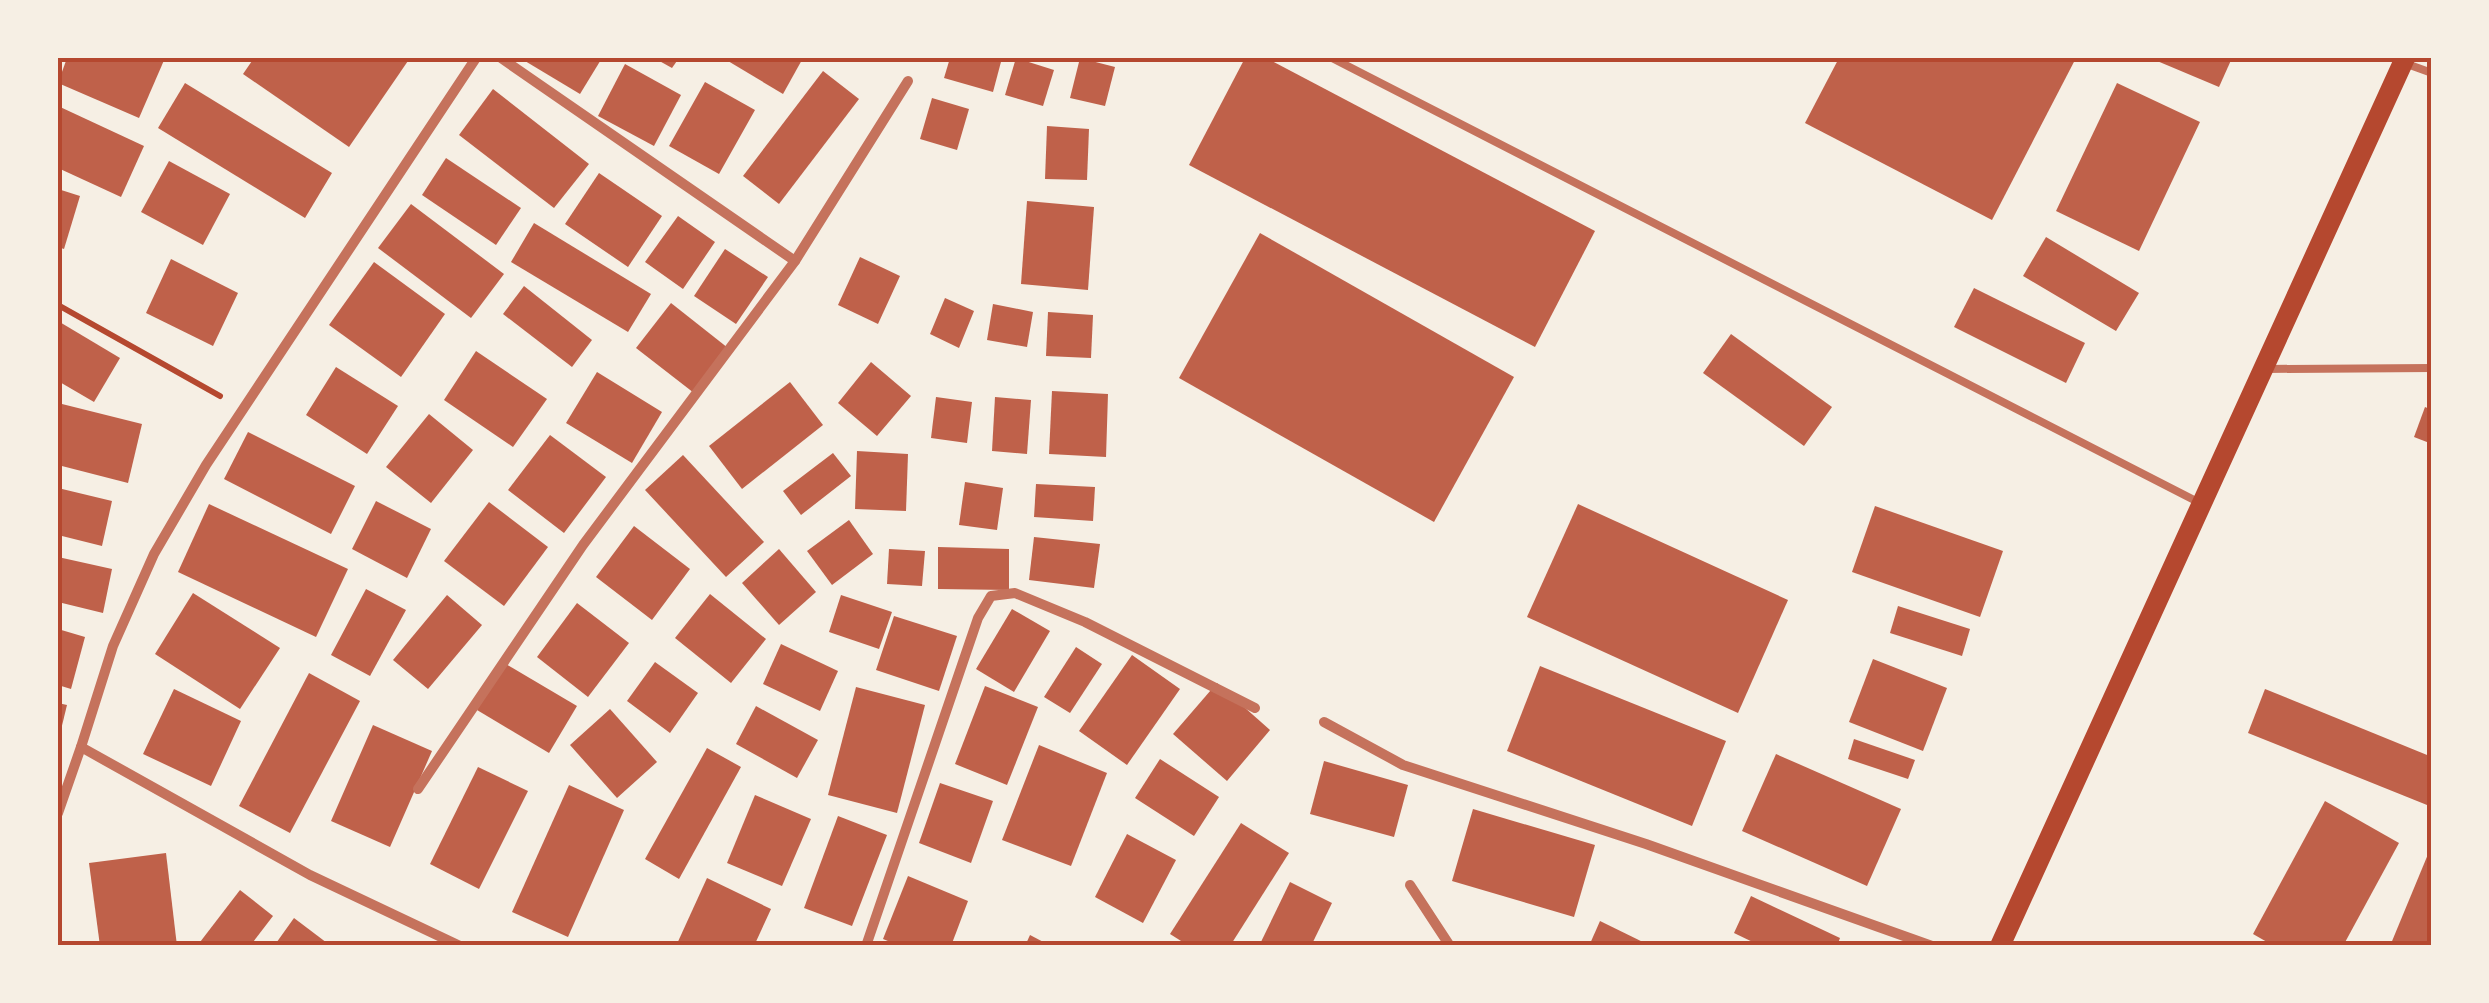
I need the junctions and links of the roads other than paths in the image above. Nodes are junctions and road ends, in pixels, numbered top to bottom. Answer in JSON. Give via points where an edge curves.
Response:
{"nodes":[{"id":1,"x":476,"y":58,"type":"edge"},
{"id":2,"x":502,"y":58,"type":"edge"},
{"id":3,"x":1332,"y":58,"type":"edge"},
{"id":4,"x":2404,"y":60,"type":"edge"},
{"id":5,"x":2432,"y":73,"type":"edge"},
{"id":6,"x":908,"y":81,"type":"dead end"},
{"id":7,"x":795,"y":261,"type":"junction"},
{"id":8,"x":2432,"y":368,"type":"edge"},
{"id":9,"x":2262,"y":369,"type":"junction"},
{"id":10,"x":2204,"y":505,"type":"junction"},
{"id":11,"x":1255,"y":708,"type":"dead end"},
{"id":12,"x":1324,"y":722,"type":"dead end"},
{"id":13,"x":81,"y":747,"type":"junction"},
{"id":14,"x":418,"y":789,"type":"dead end"},
{"id":15,"x":58,"y":813,"type":"edge"},
{"id":16,"x":1410,"y":885,"type":"dead end"},
{"id":17,"x":460,"y":946,"type":"edge"},
{"id":18,"x":866,"y":946,"type":"edge"},
{"id":19,"x":1450,"y":946,"type":"edge"},
{"id":20,"x":1932,"y":946,"type":"edge"},
{"id":21,"x":2000,"y":946,"type":"edge"}],
"edges":[{"from":1,"to":13,"type":"street","via":[[154,554],[113,646]]},
{"from":2,"to":7,"type":"street"},
{"from":3,"to":10,"type":"lane"},
{"from":4,"to":5,"type":"lane"},
{"from":4,"to":9,"type":"main road"},
{"from":6,"to":7,"type":"street"},
{"from":7,"to":14,"type":"street","via":[[583,545]]},
{"from":8,"to":9,"type":"lane"},
{"from":9,"to":10,"type":"main road"},
{"from":10,"to":21,"type":"main road"},
{"from":11,"to":18,"type":"street","via":[[1085,622],[1015,594],[991,596]]},
{"from":12,"to":20,"type":"street","via":[[1402,765]]},
{"from":13,"to":15,"type":"street"},
{"from":13,"to":17,"type":"street","via":[[243,840]]},
{"from":16,"to":19,"type":"street"}]}
